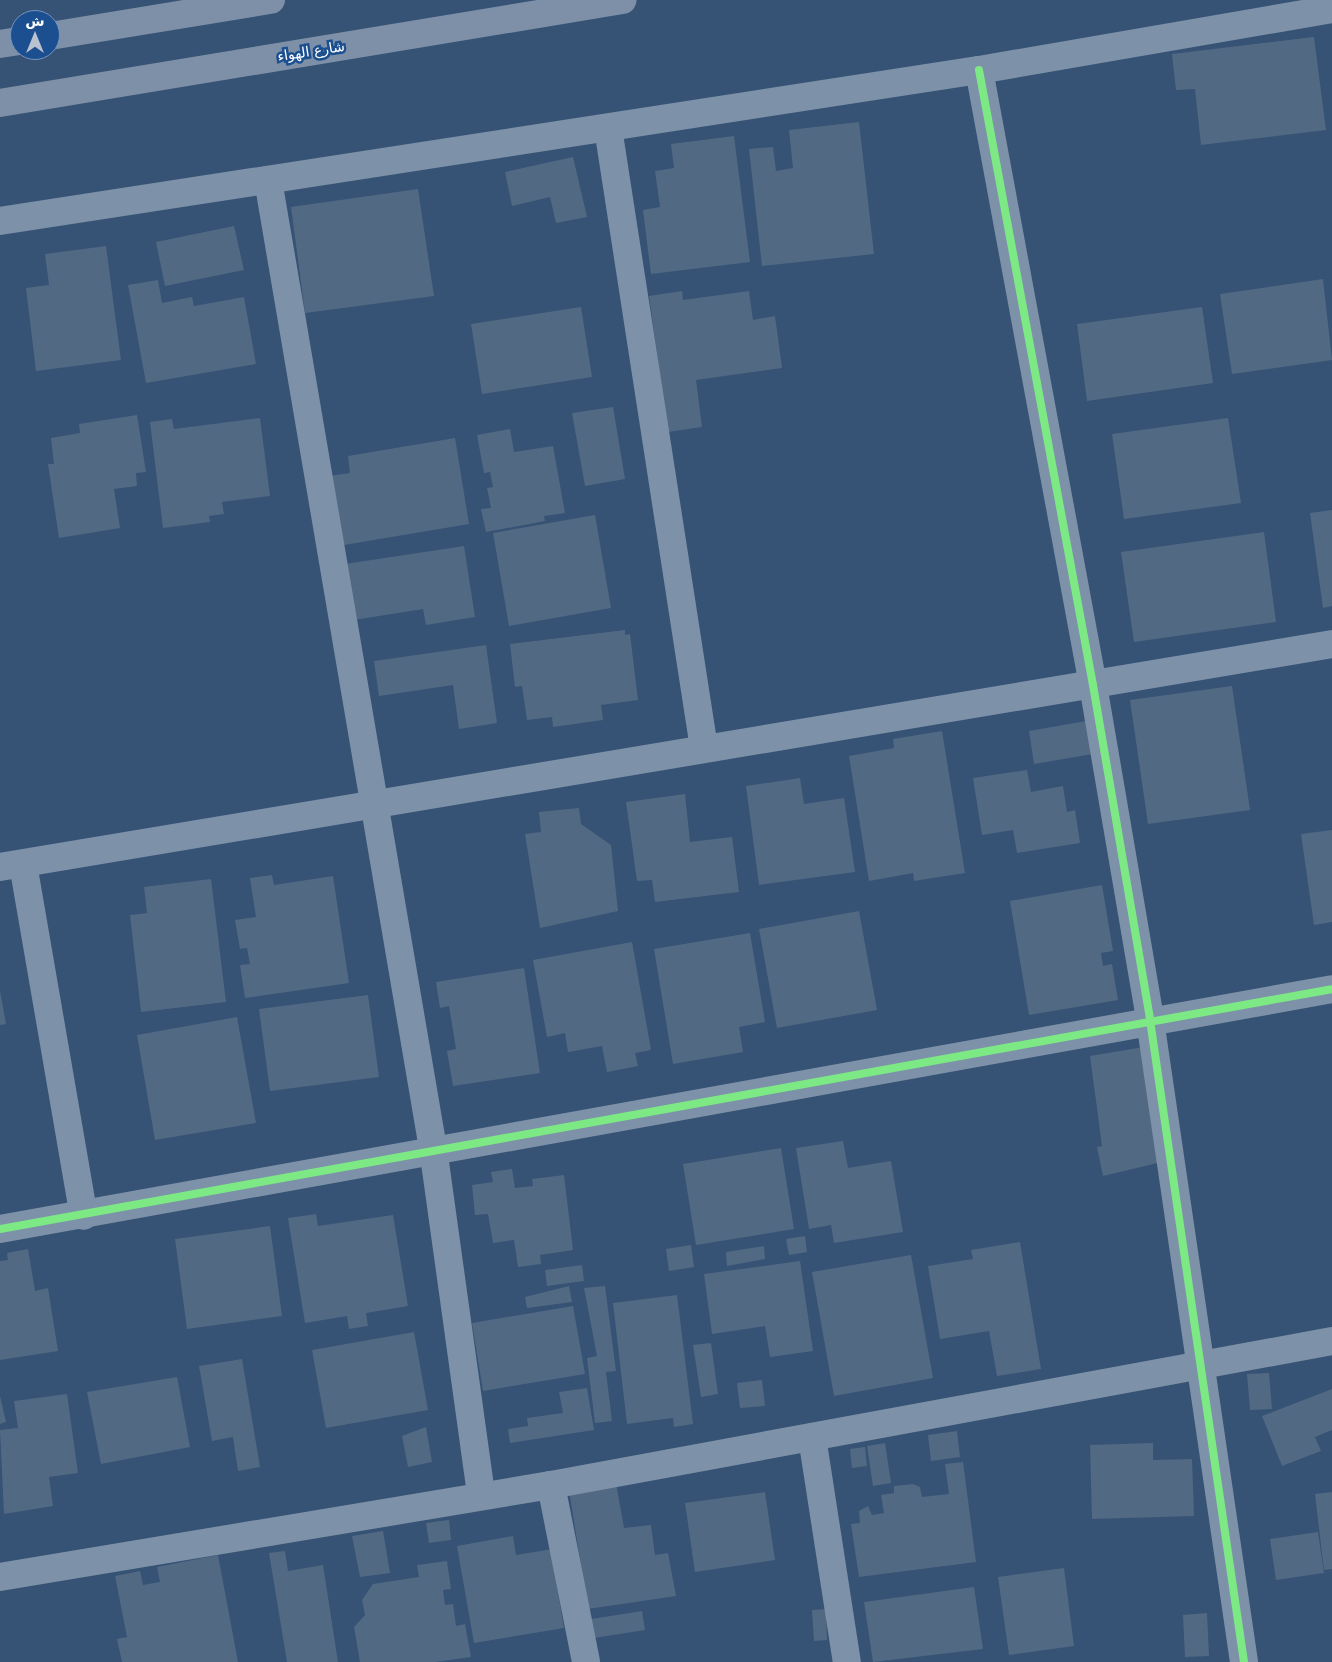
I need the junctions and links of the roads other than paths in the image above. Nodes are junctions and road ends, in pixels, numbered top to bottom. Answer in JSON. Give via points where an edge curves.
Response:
{"nodes":[{"id":1,"x":271,"y":0,"type":"edge"},
{"id":2,"x":623,"y":0,"type":"edge"},
{"id":3,"x":1332,"y":9,"type":"edge"},
{"id":4,"x":60,"y":34,"type":"edge"},
{"id":5,"x":979,"y":70,"type":"junction"},
{"id":6,"x":0,"y":103,"type":"edge"},
{"id":7,"x":608,"y":128,"type":"junction"},
{"id":8,"x":268,"y":180,"type":"junction"},
{"id":9,"x":0,"y":221,"type":"edge"},
{"id":10,"x":1332,"y":644,"type":"edge"},
{"id":11,"x":1093,"y":685,"type":"junction"},
{"id":12,"x":704,"y":748,"type":"junction"},
{"id":13,"x":372,"y":806,"type":"junction"},
{"id":14,"x":11,"y":866,"type":"edge"},
{"id":15,"x":1332,"y":989,"type":"edge"},
{"id":16,"x":1150,"y":1020,"type":"junction"},
{"id":17,"x":433,"y":1148,"type":"junction"},
{"id":18,"x":84,"y":1216,"type":"junction"},
{"id":19,"x":0,"y":1229,"type":"edge"},
{"id":20,"x":1332,"y":1341,"type":"edge"},
{"id":21,"x":1200,"y":1364,"type":"junction"},
{"id":22,"x":812,"y":1437,"type":"junction"},
{"id":23,"x":551,"y":1485,"type":"junction"},
{"id":24,"x":481,"y":1495,"type":"junction"},
{"id":25,"x":0,"y":1578,"type":"edge"},
{"id":26,"x":586,"y":1662,"type":"edge"},
{"id":27,"x":847,"y":1662,"type":"edge"},
{"id":28,"x":1244,"y":1662,"type":"edge"}],
"edges":[{"from":1,"to":4,"type":"highway"},
{"from":2,"to":6,"type":"highway","name":"شارع الهواء"},
{"from":3,"to":5,"type":"street"},
{"from":5,"to":7,"type":"street"},
{"from":5,"to":11,"type":"street"},
{"from":7,"to":8,"type":"street"},
{"from":7,"to":12,"type":"street"},
{"from":8,"to":9,"type":"street"},
{"from":8,"to":13,"type":"street"},
{"from":10,"to":11,"type":"street"},
{"from":11,"to":12,"type":"street"},
{"from":11,"to":16,"type":"street"},
{"from":12,"to":13,"type":"street"},
{"from":13,"to":14,"type":"street"},
{"from":13,"to":17,"type":"street"},
{"from":14,"to":18,"type":"street"},
{"from":15,"to":16,"type":"street"},
{"from":16,"to":17,"type":"street"},
{"from":16,"to":21,"type":"street"},
{"from":17,"to":18,"type":"street"},
{"from":17,"to":24,"type":"street"},
{"from":18,"to":19,"type":"street"},
{"from":20,"to":21,"type":"street"},
{"from":21,"to":22,"type":"street"},
{"from":21,"to":28,"type":"street"},
{"from":22,"to":23,"type":"street"},
{"from":22,"to":27,"type":"street"},
{"from":23,"to":24,"type":"street"},
{"from":23,"to":26,"type":"street"},
{"from":24,"to":25,"type":"street"}]}
